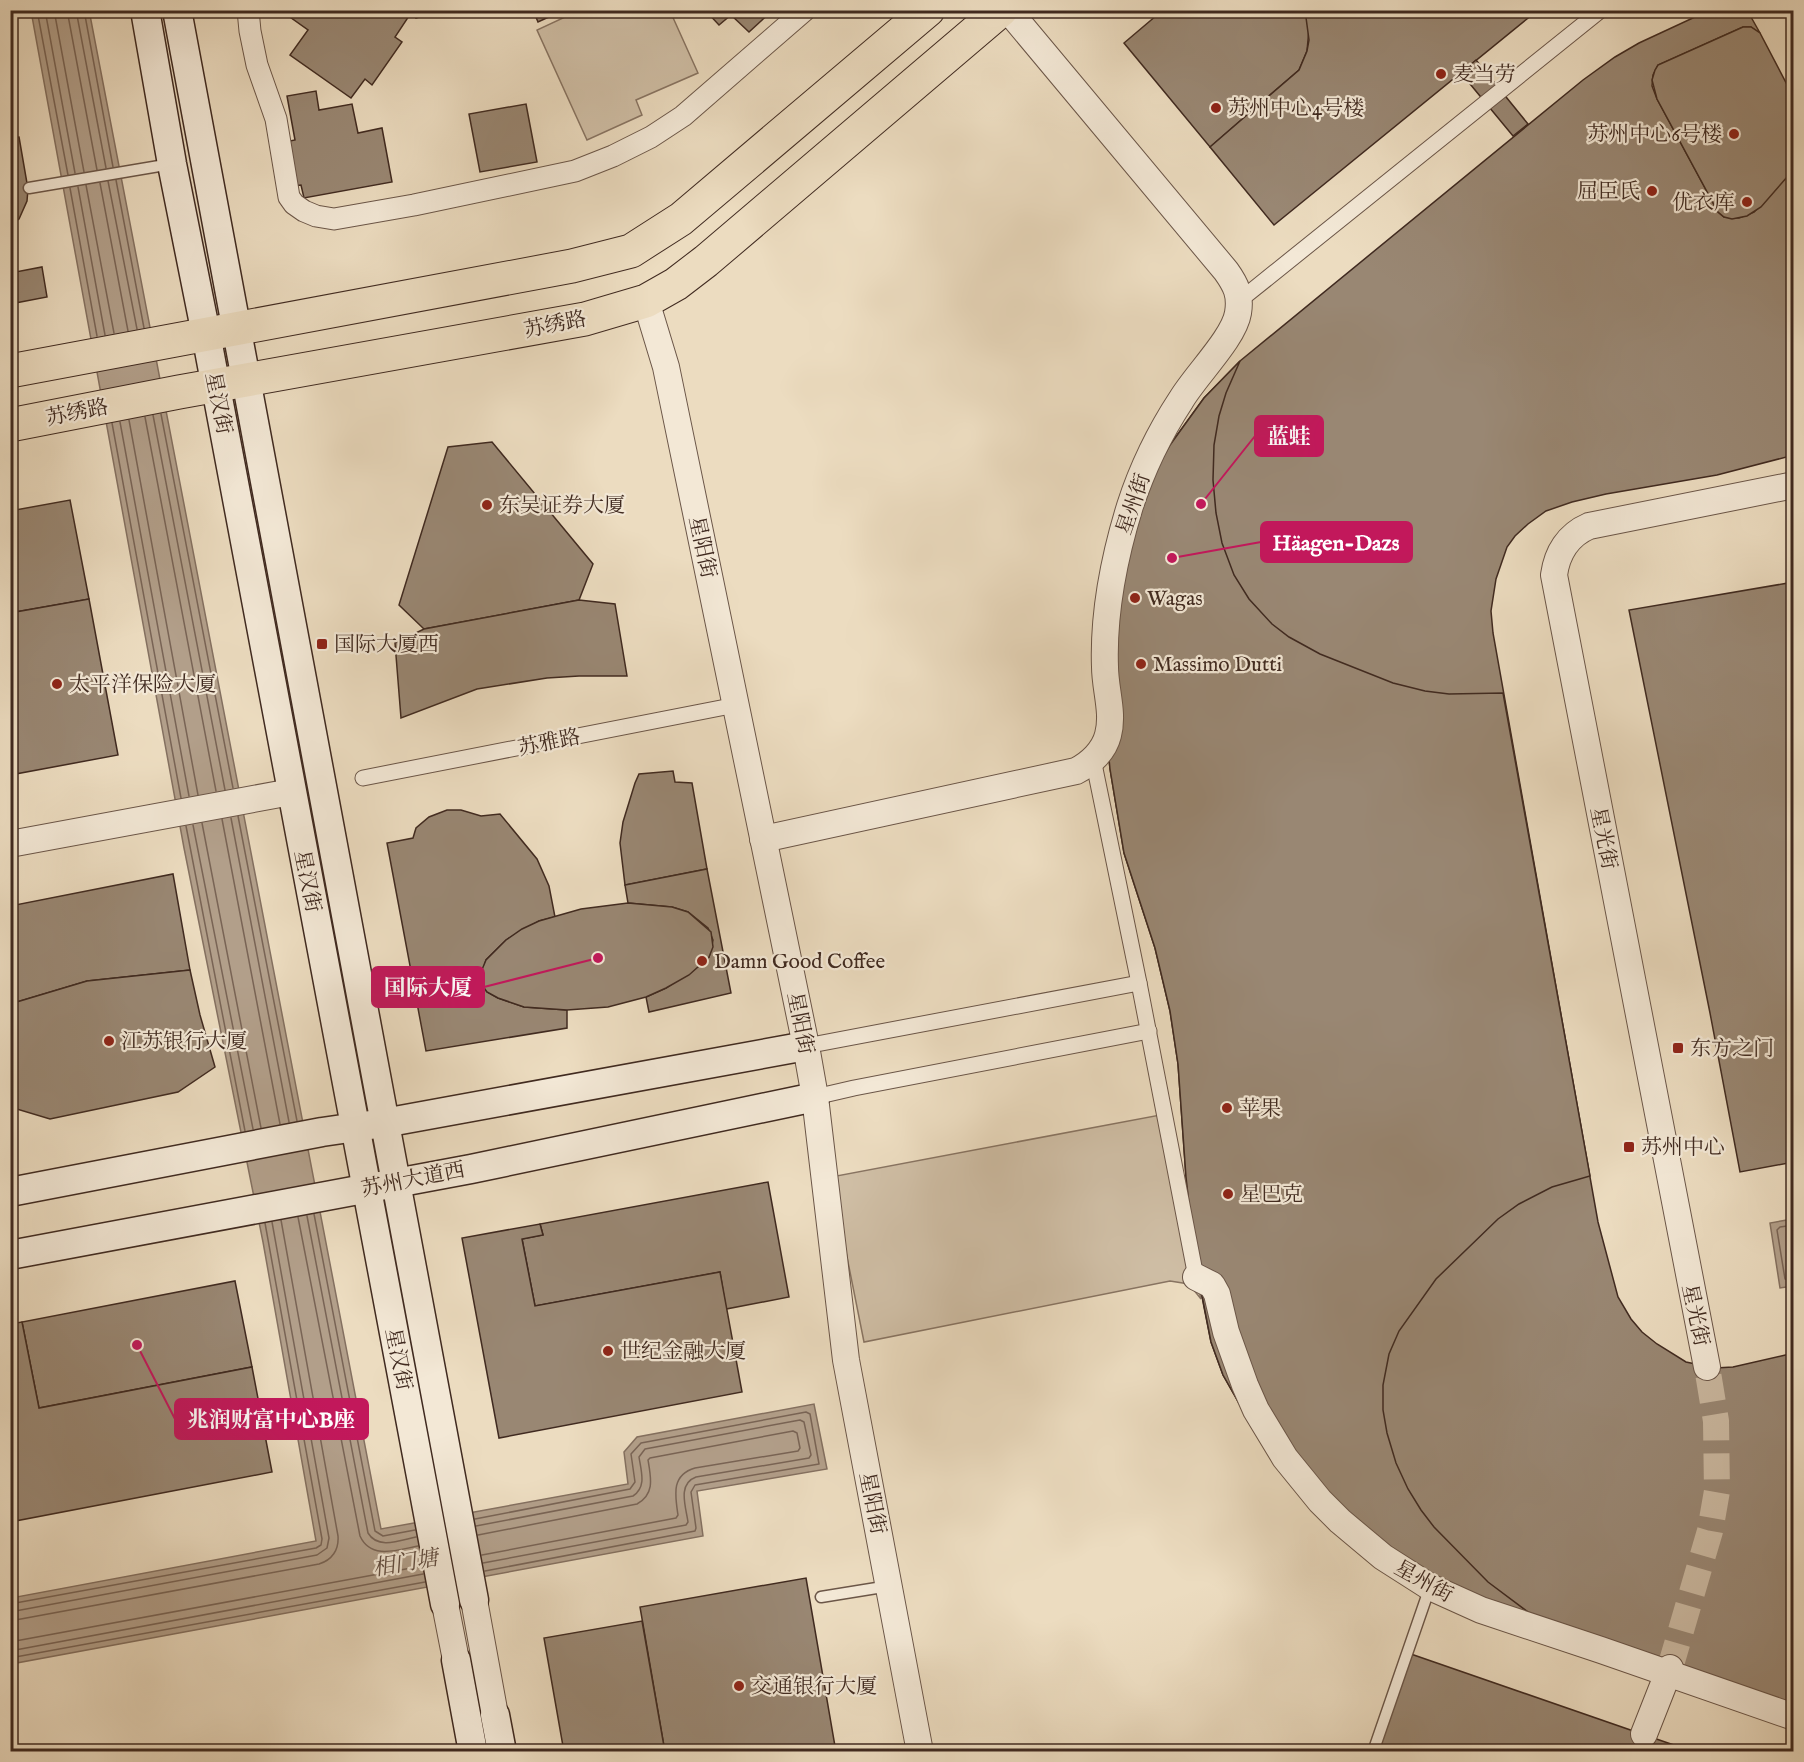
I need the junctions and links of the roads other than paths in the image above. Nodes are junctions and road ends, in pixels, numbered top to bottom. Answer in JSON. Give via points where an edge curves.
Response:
{"nodes":[{"id":1,"x":145,"y":10,"type":"edge"},
{"id":2,"x":177,"y":10,"type":"edge"},
{"id":3,"x":248,"y":10,"type":"edge"},
{"id":4,"x":806,"y":10,"type":"edge"},
{"id":5,"x":928,"y":10,"type":"edge"},
{"id":6,"x":1001,"y":10,"type":"edge"},
{"id":7,"x":1008,"y":10,"type":"edge"},
{"id":8,"x":1601,"y":10,"type":"edge"},
{"id":9,"x":172,"y":164,"type":"junction"},
{"id":10,"x":28,"y":188,"type":"dead end"},
{"id":11,"x":646,"y":301,"type":"junction"},
{"id":12,"x":1239,"y":301,"type":"junction"},
{"id":13,"x":221,"y":331,"type":"junction"},
{"id":14,"x":10,"y":371,"type":"edge"},
{"id":15,"x":230,"y":383,"type":"junction"},
{"id":16,"x":10,"y":425,"type":"edge"},
{"id":17,"x":1794,"y":485,"type":"edge"},
{"id":18,"x":736,"y":705,"type":"junction"},
{"id":19,"x":1093,"y":759,"type":"junction"},
{"id":20,"x":363,"y":778,"type":"dead end"},
{"id":21,"x":291,"y":792,"type":"junction"},
{"id":22,"x":763,"y":839,"type":"junction"},
{"id":23,"x":10,"y":844,"type":"edge"},
{"id":24,"x":1140,"y":983,"type":"junction"},
{"id":25,"x":1149,"y":1031,"type":"junction"},
{"id":26,"x":806,"y":1046,"type":"junction"},
{"id":27,"x":815,"y":1097,"type":"junction"},
{"id":28,"x":384,"y":1123,"type":"junction"},
{"id":29,"x":355,"y":1128,"type":"junction"},
{"id":30,"x":395,"y":1183,"type":"junction"},
{"id":31,"x":366,"y":1188,"type":"junction"},
{"id":32,"x":10,"y":1192,"type":"edge"},
{"id":33,"x":10,"y":1255,"type":"edge"},
{"id":34,"x":1196,"y":1277,"type":"joint"},
{"id":35,"x":1707,"y":1367,"type":"tunnel mouth"},
{"id":36,"x":889,"y":1586,"type":"junction"},
{"id":37,"x":1430,"y":1587,"type":"junction"},
{"id":38,"x":821,"y":1597,"type":"dead end"},
{"id":39,"x":474,"y":1600,"type":"joint"},
{"id":40,"x":445,"y":1604,"type":"joint"},
{"id":41,"x":456,"y":1660,"type":"joint"},
{"id":42,"x":1669,"y":1671,"type":"junction"},
{"id":43,"x":495,"y":1714,"type":"joint"},
{"id":44,"x":1794,"y":1717,"type":"edge"},
{"id":45,"x":1644,"y":1734,"type":"dead end"},
{"id":46,"x":473,"y":1752,"type":"edge"},
{"id":47,"x":502,"y":1752,"type":"edge"},
{"id":48,"x":920,"y":1752,"type":"edge"},
{"id":49,"x":1373,"y":1752,"type":"edge"}],
"edges":[{"from":1,"to":9,"type":"main road","name":"星汉街"},
{"from":2,"to":13,"type":"main road","name":"星汉街"},
{"from":3,"to":4,"type":"street","via":[[257,65],[276,119],[289,196],[304,211],[334,219],[575,171],[612,156],[683,116]]},
{"from":5,"to":13,"type":"main road","via":[[681,219],[631,251],[572,266]]},
{"from":6,"to":11,"type":"main road","name":"苏绣路","via":[[706,261]]},
{"from":7,"to":12,"type":"street","via":[[1226,271],[1237,287]]},
{"from":8,"to":12,"type":"street"},
{"from":9,"to":10,"type":"lane"},
{"from":9,"to":13,"type":"main road","name":"星汉街"},
{"from":11,"to":15,"type":"main road","name":"苏绣路","via":[[585,319]]},
{"from":11,"to":18,"type":"street","name":"星阳街","via":[[666,367]]},
{"from":12,"to":19,"type":"street","name":"星州街","via":[[1231,331],[1172,416],[1131,501],[1116,556],[1107,612],[1108,735]]},
{"from":13,"to":14,"type":"main road"},
{"from":13,"to":15,"type":"main road","name":"星汉街"},
{"from":15,"to":16,"type":"main road","name":"苏绣路"},
{"from":15,"to":21,"type":"main road","name":"星汉街"},
{"from":15,"to":28,"type":"main road","name":"星汉街"},
{"from":17,"to":35,"type":"street","name":"星光街","via":[[1589,526],[1562,549],[1554,575]]},
{"from":18,"to":20,"type":"street","name":"苏雅路"},
{"from":18,"to":22,"type":"street","name":"星阳街"},
{"from":19,"to":22,"type":"street","via":[[1076,771]]},
{"from":19,"to":24,"type":"street"},
{"from":21,"to":23,"type":"street"},
{"from":21,"to":29,"type":"main road","name":"星汉街"},
{"from":22,"to":26,"type":"street","name":"星阳街"},
{"from":24,"to":25,"type":"street"},
{"from":24,"to":26,"type":"street"},
{"from":25,"to":27,"type":"street"},
{"from":25,"to":34,"type":"street"},
{"from":26,"to":27,"type":"street","name":"星阳街"},
{"from":26,"to":28,"type":"main road"},
{"from":27,"to":30,"type":"main road","name":"苏州大道西"},
{"from":27,"to":36,"type":"street","name":"星阳街","via":[[846,1360]]},
{"from":28,"to":29,"type":"main road"},
{"from":28,"to":30,"type":"main road","name":"星汉街"},
{"from":29,"to":31,"type":"main road","name":"星汉街"},
{"from":29,"to":32,"type":"main road"},
{"from":30,"to":31,"type":"main road","name":"苏州大道西"},
{"from":30,"to":39,"type":"main road","name":"星汉街"},
{"from":31,"to":33,"type":"main road","name":"苏州大道西"},
{"from":31,"to":40,"type":"main road","name":"星汉街"},
{"from":34,"to":37,"type":"street","name":"星州街","via":[[1212,1285],[1217,1294],[1245,1385],[1285,1458],[1320,1502],[1360,1540]]},
{"from":36,"to":38,"type":"lane"},
{"from":36,"to":48,"type":"street","name":"星阳街"},
{"from":37,"to":42,"type":"street","name":"星州街","via":[[1481,1610]]},
{"from":37,"to":49,"type":"lane"},
{"from":39,"to":43,"type":"street","name":"星汉街"},
{"from":40,"to":41,"type":"street","name":"星汉街"},
{"from":41,"to":46,"type":"main road","name":"星汉街"},
{"from":42,"to":44,"type":"street","name":"星州街"},
{"from":42,"to":45,"type":"street"},
{"from":43,"to":47,"type":"main road","name":"星汉街"}]}
